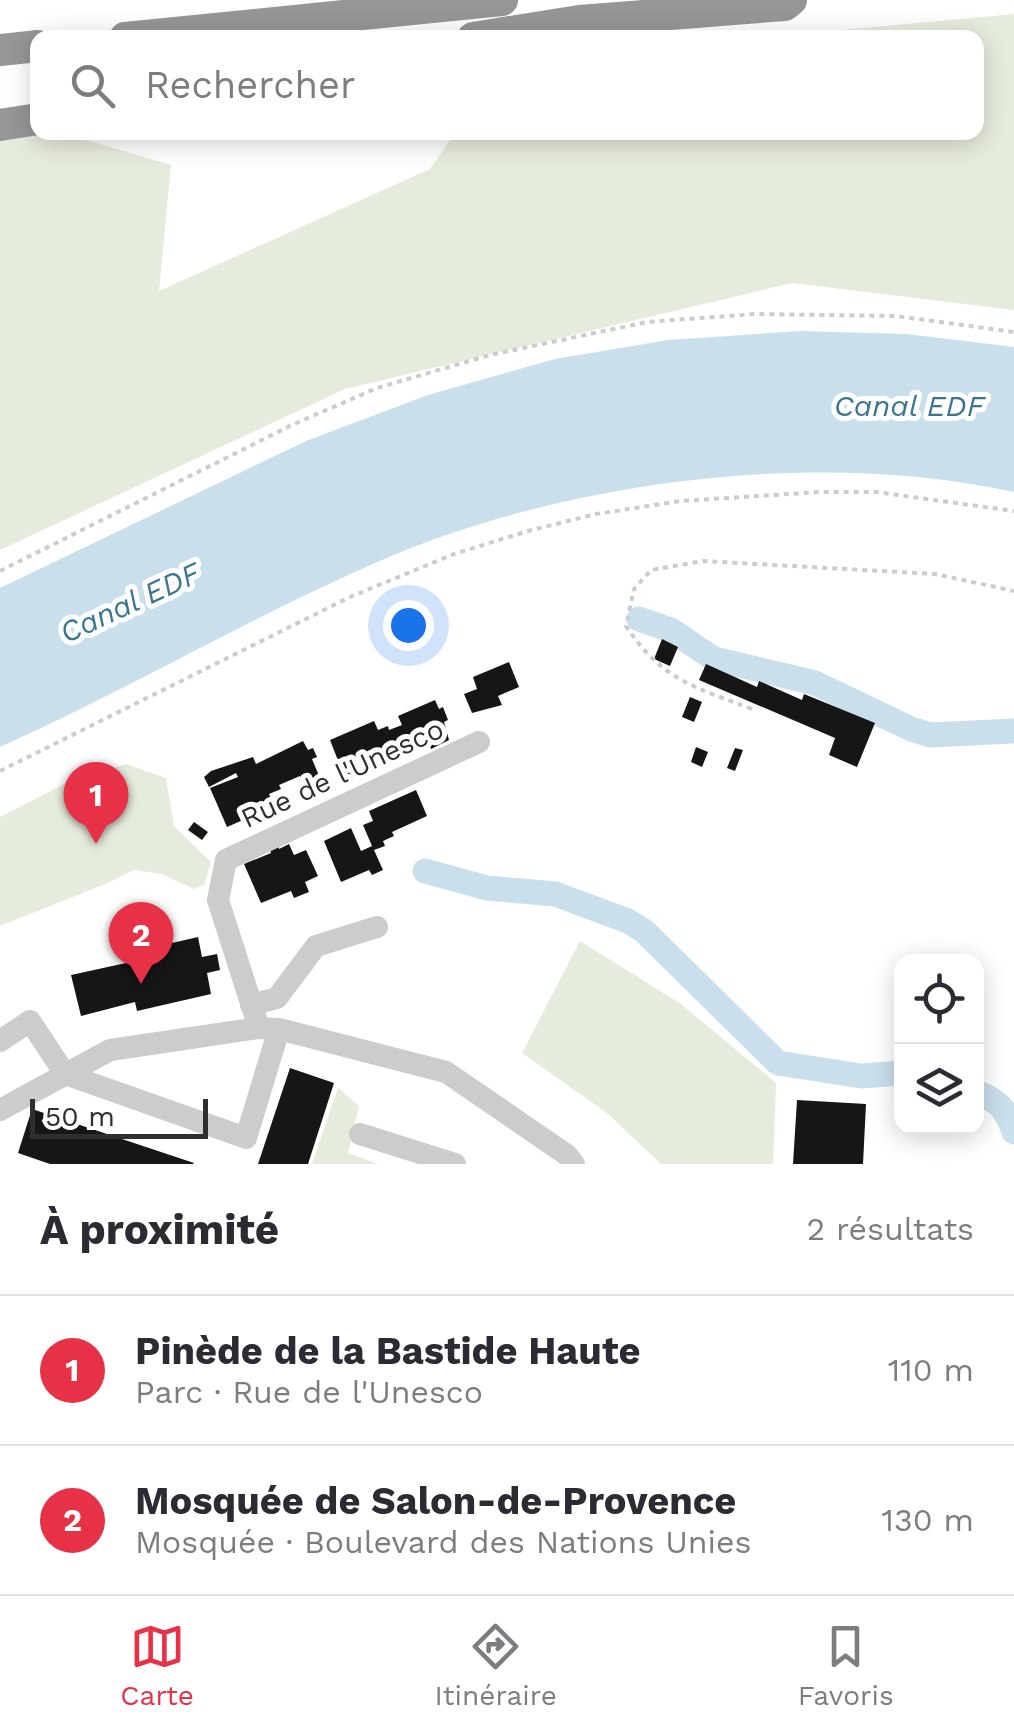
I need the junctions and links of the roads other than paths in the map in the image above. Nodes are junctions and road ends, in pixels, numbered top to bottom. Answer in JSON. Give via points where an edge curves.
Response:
{"nodes":[{"id":1,"x":502,"y":0,"type":"edge"},
{"id":2,"x":791,"y":0,"type":"edge"},
{"id":3,"x":205,"y":30,"type":"edge"},
{"id":4,"x":523,"y":30,"type":"edge"},
{"id":5,"x":30,"y":47,"type":"edge"},
{"id":6,"x":0,"y":50,"type":"edge"},
{"id":7,"x":30,"y":120,"type":"edge"},
{"id":8,"x":0,"y":126,"type":"edge"},
{"id":9,"x":479,"y":742,"type":"dead end"},
{"id":10,"x":377,"y":927,"type":"dead end"},
{"id":11,"x":251,"y":1005,"type":"junction"},
{"id":12,"x":269,"y":1028,"type":"junction"},
{"id":13,"x":0,"y":1041,"type":"edge"},
{"id":14,"x":64,"y":1074,"type":"junction"},
{"id":15,"x":0,"y":1110,"type":"edge"},
{"id":16,"x":360,"y":1134,"type":"dead end"},
{"id":17,"x":567,"y":1161,"type":"edge"},
{"id":18,"x":456,"y":1164,"type":"edge"}],
"edges":[{"from":1,"to":3,"type":"highway"},
{"from":2,"to":4,"type":"highway"},
{"from":5,"to":6,"type":"highway"},
{"from":7,"to":8,"type":"highway"},
{"from":9,"to":11,"type":"street","name":"Rue de l'Unesco","via":[[226,860],[218,900]]},
{"from":10,"to":11,"type":"street","via":[[316,946],[277,998]]},
{"from":11,"to":12,"type":"street","name":"Rue de l'Unesco"},
{"from":12,"to":14,"type":"street","via":[[110,1050]]},
{"from":12,"to":14,"type":"street","via":[[246,1138]]},
{"from":12,"to":17,"type":"street","via":[[446,1072]]},
{"from":13,"to":14,"type":"street","via":[[30,1020]]},
{"from":14,"to":15,"type":"street"},
{"from":16,"to":18,"type":"street"}]}
